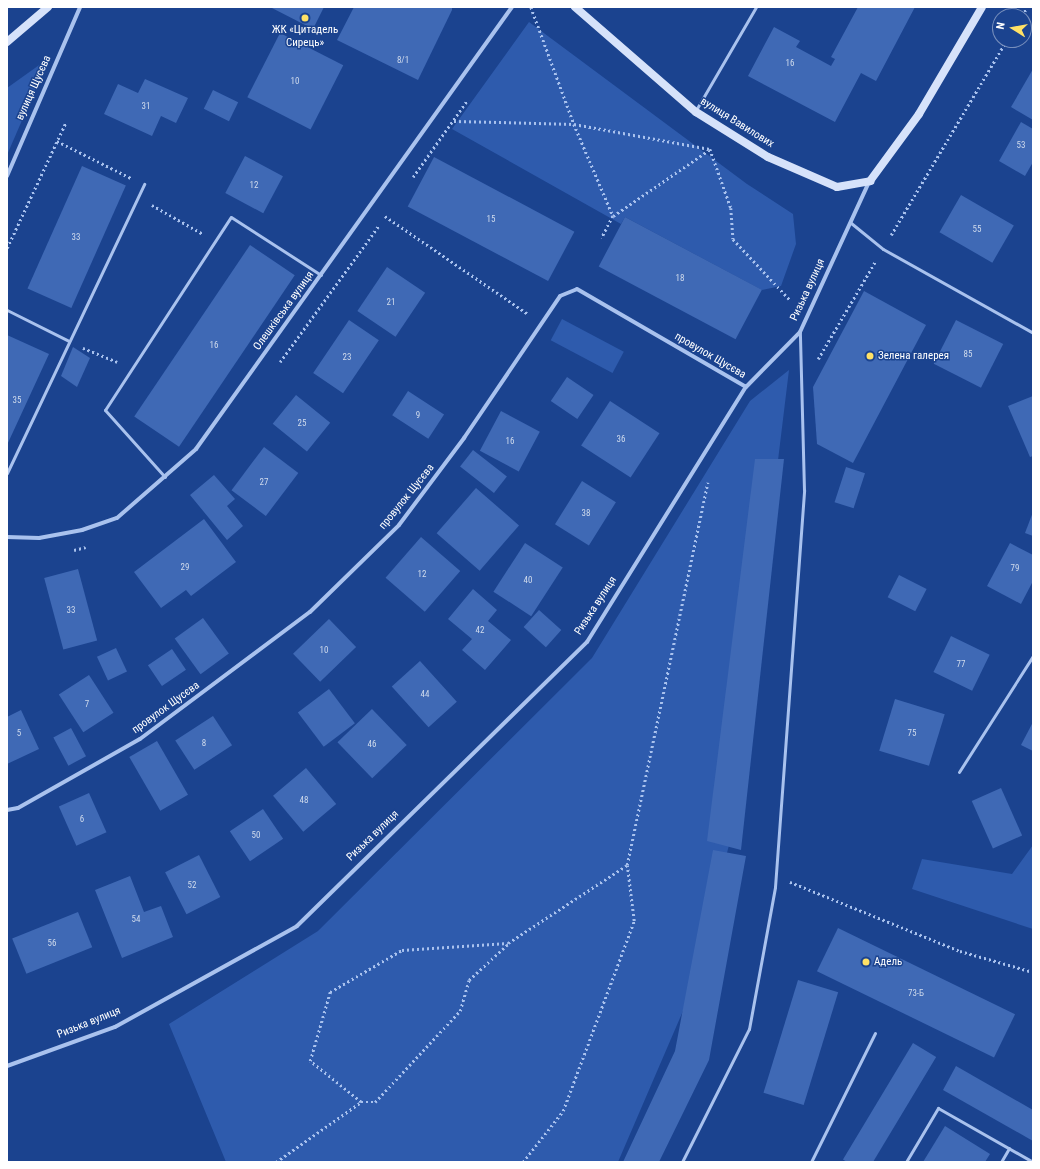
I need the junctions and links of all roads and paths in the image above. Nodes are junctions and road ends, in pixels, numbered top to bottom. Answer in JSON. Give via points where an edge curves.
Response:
{"nodes":[{"id":1,"x":48,"y":7,"type":"edge"},
{"id":2,"x":80,"y":7,"type":"edge"},
{"id":3,"x":512,"y":7,"type":"edge"},
{"id":4,"x":531,"y":7,"type":"edge"},
{"id":5,"x":575,"y":7,"type":"edge"},
{"id":6,"x":756,"y":7,"type":"edge"},
{"id":7,"x":982,"y":7,"type":"edge"},
{"id":8,"x":7,"y":42,"type":"edge"},
{"id":9,"x":1002,"y":48,"type":"edge"},
{"id":10,"x":696,"y":112,"type":"junction"},
{"id":11,"x":454,"y":121,"type":"dead end"},
{"id":12,"x":66,"y":122,"type":"dead end"},
{"id":13,"x":574,"y":124,"type":"junction"},
{"id":14,"x":57,"y":141,"type":"junction"},
{"id":15,"x":710,"y":149,"type":"junction"},
{"id":16,"x":7,"y":176,"type":"edge"},
{"id":17,"x":870,"y":181,"type":"junction"},
{"id":18,"x":144,"y":184,"type":"joint"},
{"id":19,"x":138,"y":197,"type":"junction"},
{"id":20,"x":385,"y":216,"type":"dead end"},
{"id":21,"x":613,"y":216,"type":"junction"},
{"id":22,"x":851,"y":223,"type":"junction"},
{"id":23,"x":602,"y":238,"type":"dead end"},
{"id":24,"x":215,"y":241,"type":"junction"},
{"id":25,"x":7,"y":248,"type":"edge"},
{"id":26,"x":883,"y":249,"type":"junction"},
{"id":27,"x":321,"y":274,"type":"junction"},
{"id":28,"x":790,"y":300,"type":"dead end"},
{"id":29,"x":7,"y":310,"type":"edge"},
{"id":30,"x":541,"y":324,"type":"junction"},
{"id":31,"x":800,"y":332,"type":"junction"},
{"id":32,"x":1033,"y":333,"type":"edge"},
{"id":33,"x":69,"y":341,"type":"junction"},
{"id":34,"x":95,"y":354,"type":"dead end"},
{"id":35,"x":815,"y":364,"type":"dead end"},
{"id":36,"x":133,"y":367,"type":"junction"},
{"id":37,"x":746,"y":387,"type":"junction"},
{"id":38,"x":7,"y":473,"type":"edge"},
{"id":39,"x":165,"y":477,"type":"junction"},
{"id":40,"x":709,"y":477,"type":"dead end"},
{"id":41,"x":7,"y":537,"type":"edge"},
{"id":42,"x":1033,"y":656,"type":"edge"},
{"id":43,"x":959,"y":772,"type":"dead end"},
{"id":44,"x":7,"y":810,"type":"edge"},
{"id":45,"x":627,"y":865,"type":"junction"},
{"id":46,"x":786,"y":880,"type":"dead end"},
{"id":47,"x":508,"y":943,"type":"junction"},
{"id":48,"x":1033,"y":972,"type":"edge"},
{"id":49,"x":875,"y":1033,"type":"dead end"},
{"id":50,"x":7,"y":1066,"type":"edge"},
{"id":51,"x":361,"y":1102,"type":"junction"},
{"id":52,"x":1009,"y":1148,"type":"junction"},
{"id":53,"x":276,"y":1162,"type":"edge"},
{"id":54,"x":523,"y":1162,"type":"edge"},
{"id":55,"x":682,"y":1162,"type":"edge"},
{"id":56,"x":812,"y":1162,"type":"edge"},
{"id":57,"x":906,"y":1162,"type":"edge"},
{"id":58,"x":1001,"y":1162,"type":"edge"},
{"id":59,"x":1033,"y":1162,"type":"edge"}],
"edges":[{"from":1,"to":8,"type":"street"},
{"from":2,"to":16,"type":"street","name":"вулиця Щусєва"},
{"from":3,"to":27,"type":"street","name":"Олешківська вулиця"},
{"from":4,"to":13,"type":"path"},
{"from":5,"to":10,"type":"street","name":"вулиця Вавилових"},
{"from":6,"to":10,"type":"lane","via":[[700,100]]},
{"from":7,"to":17,"type":"street","name":"Ризька вулиця","via":[[919,114]]},
{"from":9,"to":26,"type":"path"},
{"from":10,"to":17,"type":"street","name":"вулиця Вавилових","via":[[768,157],[837,187]]},
{"from":11,"to":13,"type":"path"},
{"from":12,"to":14,"type":"path"},
{"from":13,"to":15,"type":"path"},
{"from":13,"to":21,"type":"path"},
{"from":14,"to":18,"type":"path"},
{"from":14,"to":25,"type":"path"},
{"from":15,"to":21,"type":"path"},
{"from":15,"to":28,"type":"path","via":[[731,208],[733,239]]},
{"from":17,"to":22,"type":"street","name":"Ризька вулиця"},
{"from":18,"to":19,"type":"lane"},
{"from":19,"to":24,"type":"path"},
{"from":19,"to":33,"type":"lane"},
{"from":20,"to":30,"type":"path"},
{"from":21,"to":23,"type":"path"},
{"from":22,"to":26,"type":"lane"},
{"from":22,"to":31,"type":"street","name":"Ризька вулиця"},
{"from":24,"to":27,"type":"lane","via":[[231,217]]},
{"from":24,"to":36,"type":"lane"},
{"from":26,"to":32,"type":"lane"},
{"from":26,"to":35,"type":"path"},
{"from":27,"to":39,"type":"street","name":"Олешківська вулиця","via":[[196,449]]},
{"from":29,"to":33,"type":"lane"},
{"from":30,"to":37,"type":"street","name":"провулок Щусєва","via":[[560,296],[577,289]]},
{"from":30,"to":44,"type":"street","name":"провулок Щусєва","via":[[464,438],[399,525],[310,612],[140,740],[18,808]]},
{"from":31,"to":37,"type":"street","name":"Ризька вулиця"},
{"from":31,"to":55,"type":"lane","via":[[804,490],[775,887],[749,1029]]},
{"from":33,"to":38,"type":"lane"},
{"from":34,"to":36,"type":"path"},
{"from":36,"to":39,"type":"lane","via":[[105,410]]},
{"from":37,"to":50,"type":"street","name":"Ризька вулиця","via":[[587,642],[297,926],[115,1026]]},
{"from":39,"to":41,"type":"street","name":"Олешківська вулиця","via":[[117,518],[74,531],[38,538]]},
{"from":40,"to":45,"type":"path"},
{"from":42,"to":43,"type":"lane"},
{"from":45,"to":47,"type":"path"},
{"from":45,"to":54,"type":"path","via":[[634,921],[563,1111]]},
{"from":46,"to":48,"type":"path","via":[[960,951]]},
{"from":47,"to":51,"type":"path","via":[[469,980],[460,1010],[449,1022],[375,1102]]},
{"from":47,"to":51,"type":"path","via":[[402,950],[330,992],[310,1061]]},
{"from":49,"to":56,"type":"lane"},
{"from":51,"to":53,"type":"path"},
{"from":52,"to":57,"type":"lane","via":[[938,1108]]},
{"from":52,"to":58,"type":"lane"},
{"from":52,"to":59,"type":"lane"}]}
